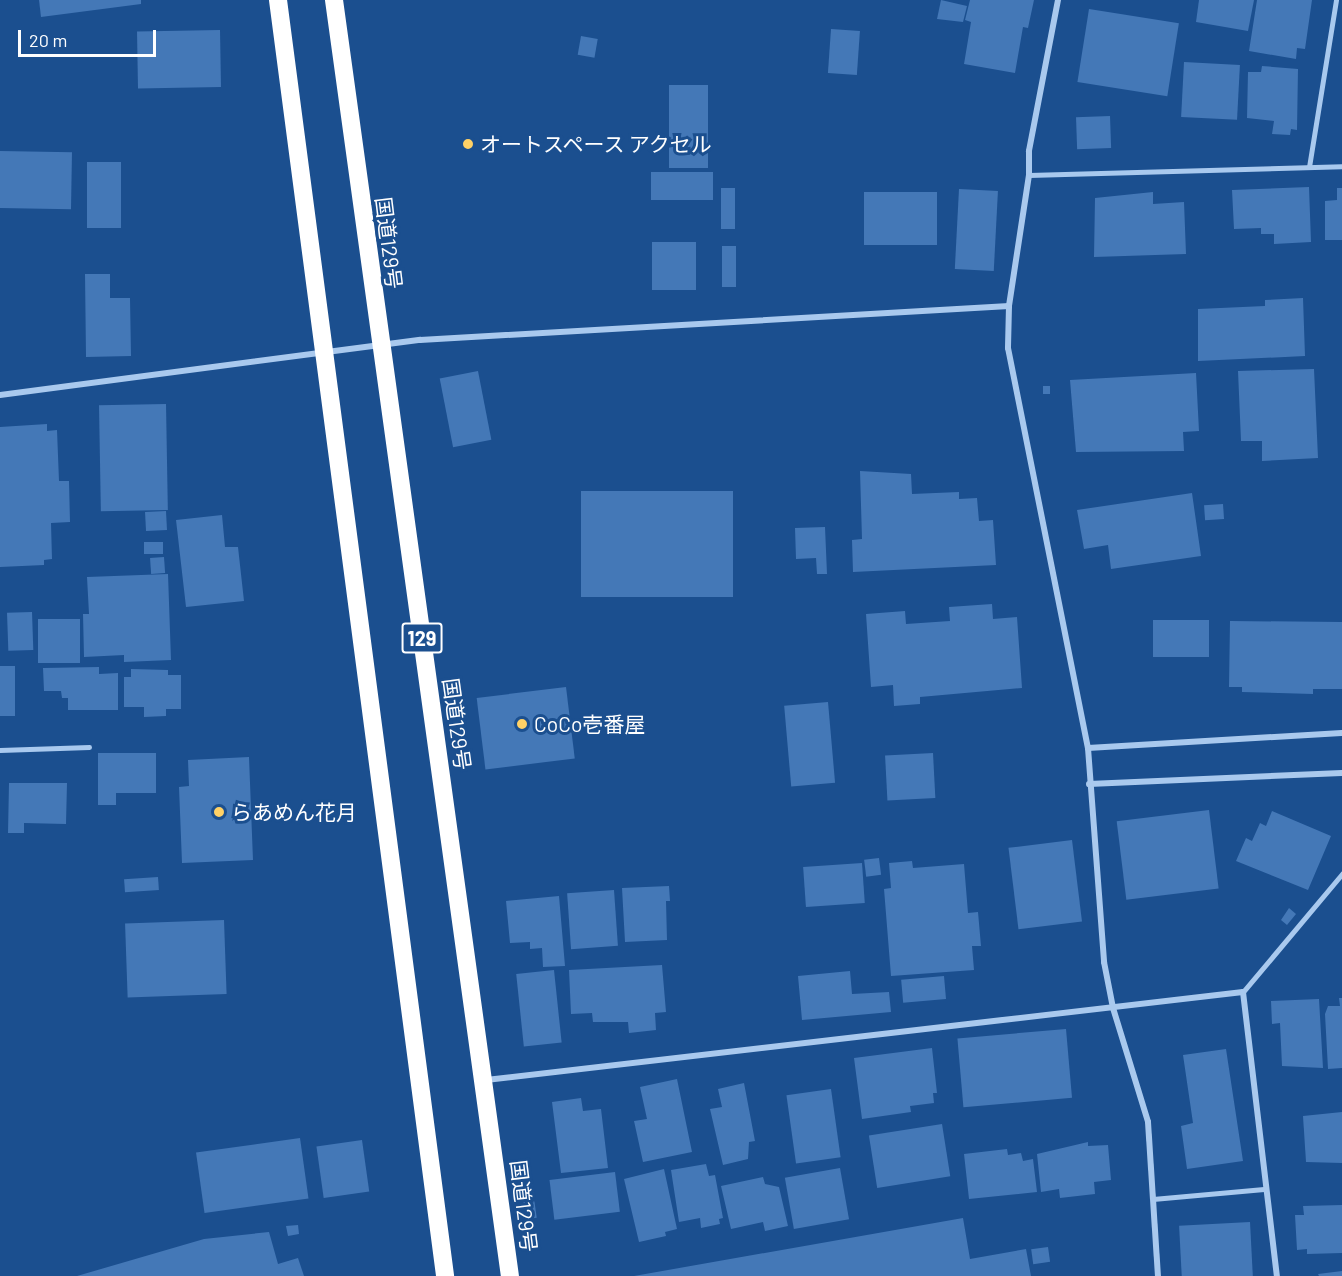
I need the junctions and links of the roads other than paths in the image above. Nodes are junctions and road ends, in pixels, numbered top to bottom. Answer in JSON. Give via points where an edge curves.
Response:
{"nodes":[{"id":1,"x":278,"y":0,"type":"edge"},
{"id":2,"x":334,"y":0,"type":"edge"},
{"id":3,"x":1058,"y":0,"type":"edge"},
{"id":4,"x":1336,"y":0,"type":"edge"},
{"id":5,"x":1342,"y":166,"type":"edge"},
{"id":6,"x":1309,"y":167,"type":"junction"},
{"id":7,"x":1029,"y":175,"type":"junction"},
{"id":8,"x":1009,"y":306,"type":"junction"},
{"id":9,"x":380,"y":346,"type":"junction"},
{"id":10,"x":324,"y":354,"type":"junction"},
{"id":11,"x":0,"y":394,"type":"edge"},
{"id":12,"x":1342,"y":733,"type":"edge"},
{"id":13,"x":89,"y":747,"type":"dead end"},
{"id":14,"x":1088,"y":748,"type":"junction"},
{"id":15,"x":0,"y":750,"type":"edge"},
{"id":16,"x":1342,"y":773,"type":"edge"},
{"id":17,"x":1089,"y":784,"type":"junction"},
{"id":18,"x":1342,"y":874,"type":"edge"},
{"id":19,"x":1243,"y":992,"type":"junction"},
{"id":20,"x":1113,"y":1008,"type":"junction"},
{"id":21,"x":486,"y":1080,"type":"junction"},
{"id":22,"x":1264,"y":1189,"type":"junction"},
{"id":23,"x":1153,"y":1199,"type":"junction"},
{"id":24,"x":445,"y":1276,"type":"edge"},
{"id":25,"x":510,"y":1276,"type":"edge"},
{"id":26,"x":1158,"y":1276,"type":"edge"},
{"id":27,"x":1277,"y":1276,"type":"edge"}],
"edges":[{"from":1,"to":10,"type":"highway"},
{"from":2,"to":9,"type":"highway","name":"国道129号","number":"129"},
{"from":3,"to":7,"type":"street","via":[[1029,151]]},
{"from":4,"to":6,"type":"lane"},
{"from":5,"to":6,"type":"lane"},
{"from":6,"to":7,"type":"lane"},
{"from":7,"to":8,"type":"street"},
{"from":8,"to":9,"type":"street","via":[[420,340]]},
{"from":8,"to":14,"type":"street","via":[[1008,348]]},
{"from":9,"to":10,"type":"street"},
{"from":9,"to":21,"type":"highway","name":"国道129号","number":"129"},
{"from":10,"to":11,"type":"street"},
{"from":10,"to":24,"type":"highway"},
{"from":12,"to":14,"type":"street"},
{"from":13,"to":15,"type":"lane"},
{"from":14,"to":17,"type":"street"},
{"from":16,"to":17,"type":"street"},
{"from":17,"to":20,"type":"street","via":[[1104,962]]},
{"from":18,"to":19,"type":"lane"},
{"from":19,"to":20,"type":"street"},
{"from":19,"to":22,"type":"street"},
{"from":20,"to":21,"type":"street"},
{"from":20,"to":23,"type":"street","via":[[1148,1122]]},
{"from":21,"to":25,"type":"highway","name":"国道129号","number":"129"},
{"from":22,"to":23,"type":"lane"},
{"from":22,"to":27,"type":"street"},
{"from":23,"to":26,"type":"street"}]}
